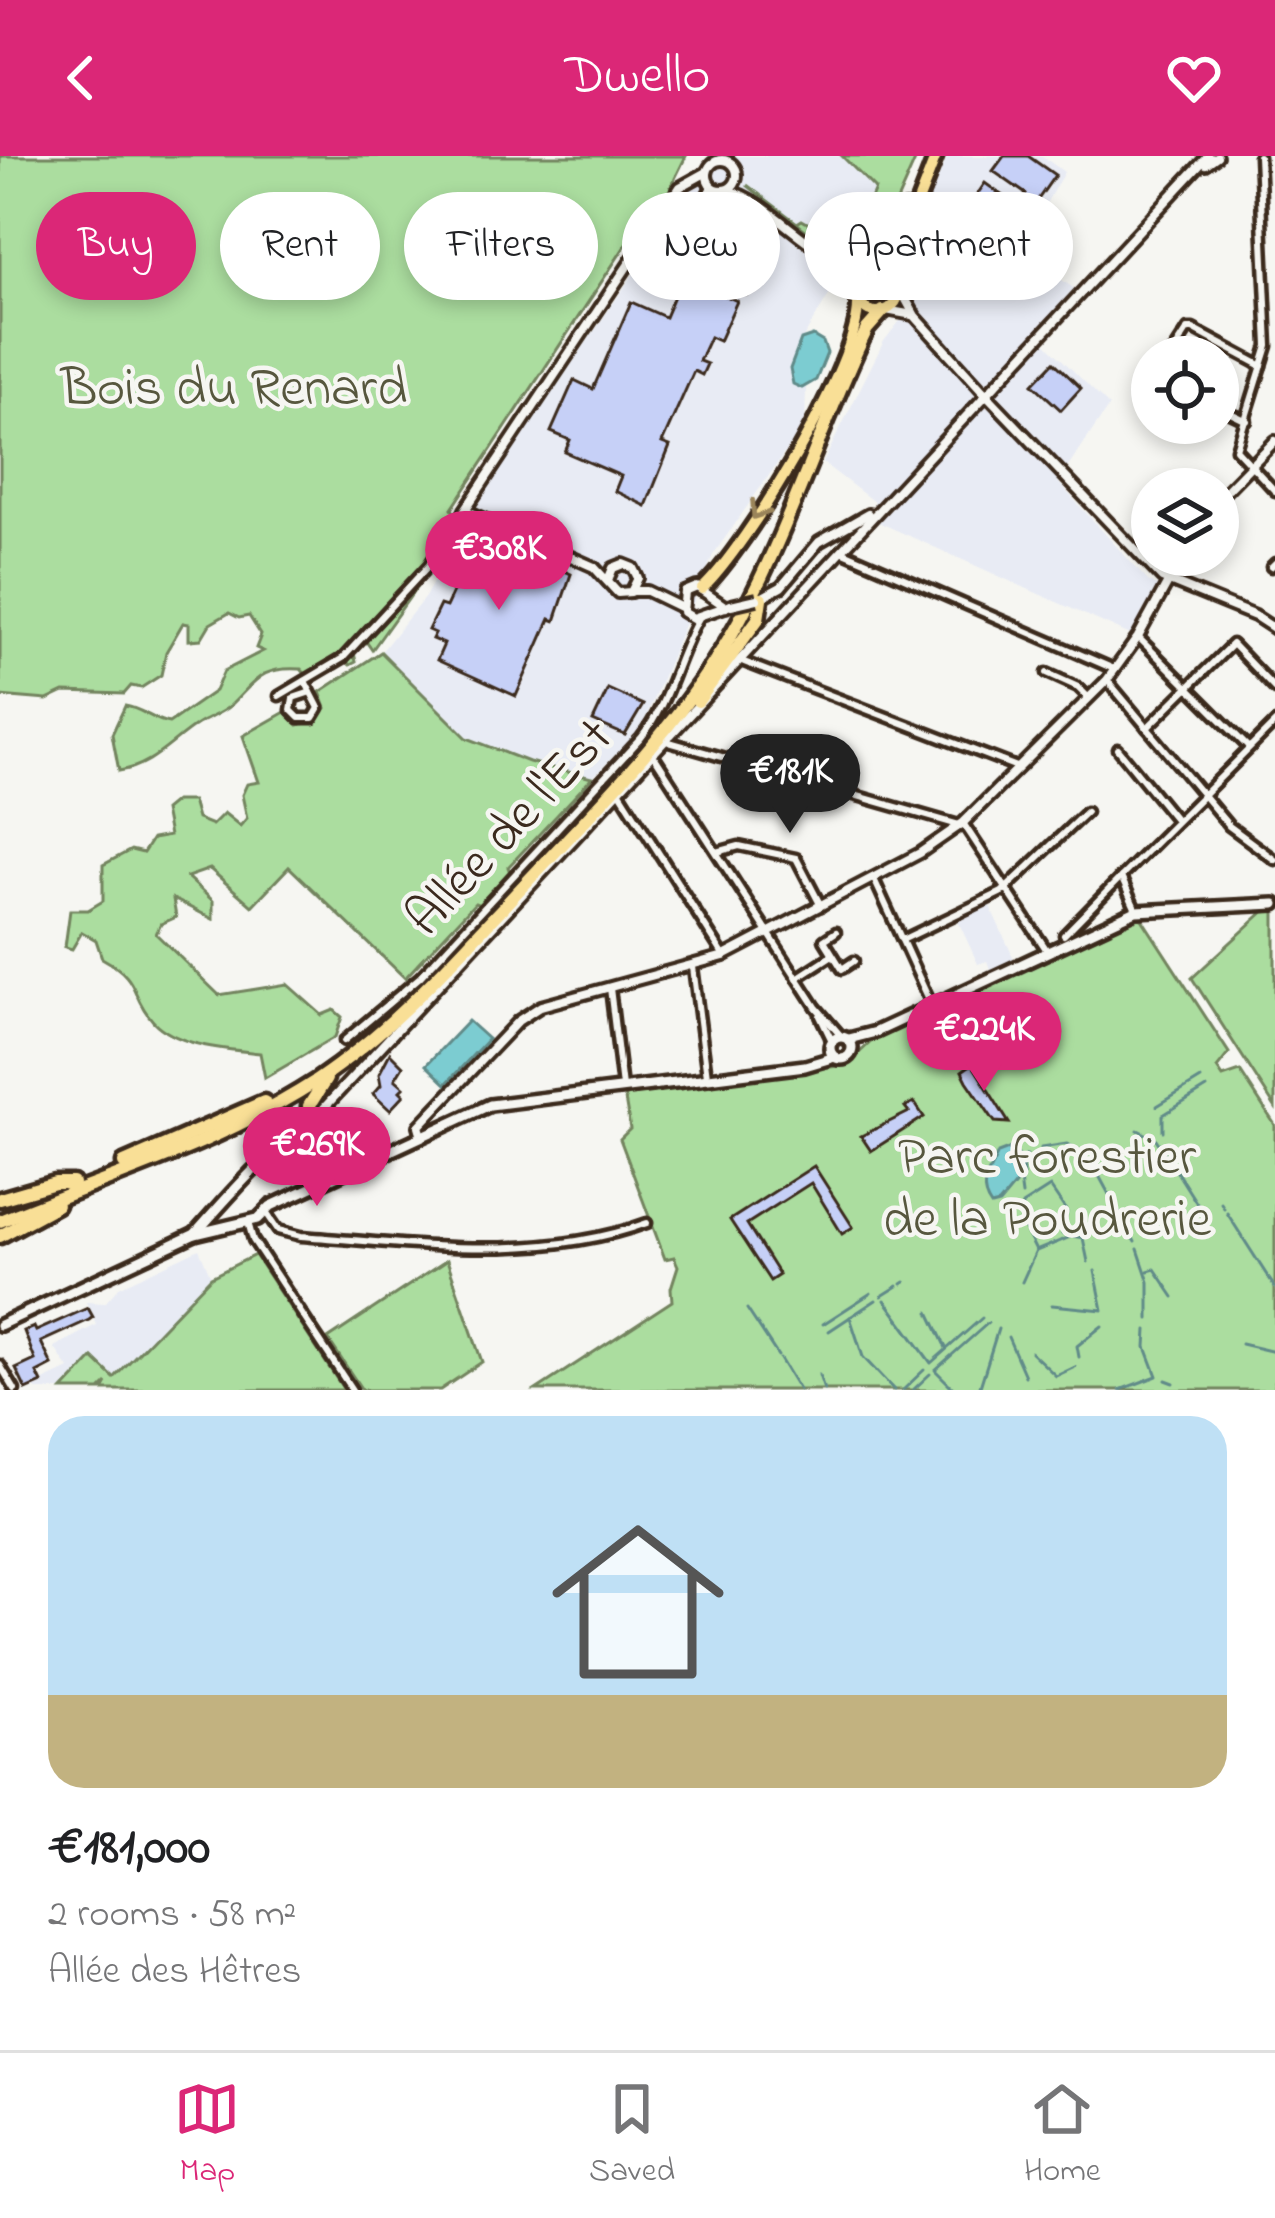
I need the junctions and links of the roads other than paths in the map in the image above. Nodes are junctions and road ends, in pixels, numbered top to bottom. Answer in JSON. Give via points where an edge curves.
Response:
{"nodes":[{"id":1,"x":932,"y":156,"type":"edge"},
{"id":2,"x":1259,"y":156,"type":"edge"},
{"id":3,"x":724,"y":160,"type":"edge"},
{"id":4,"x":1209,"y":160,"type":"edge"},
{"id":5,"x":736,"y":179,"type":"junction"},
{"id":6,"x":709,"y":180,"type":"junction"},
{"id":7,"x":726,"y":190,"type":"junction"},
{"id":8,"x":704,"y":192,"type":"edge"},
{"id":9,"x":733,"y":192,"type":"edge"},
{"id":10,"x":744,"y":192,"type":"edge"},
{"id":11,"x":915,"y":192,"type":"edge"},
{"id":12,"x":919,"y":192,"type":"edge"},
{"id":13,"x":896,"y":300,"type":"edge"},
{"id":14,"x":906,"y":300,"type":"edge"},
{"id":15,"x":858,"y":302,"type":"joint"},
{"id":16,"x":884,"y":311,"type":"junction"},
{"id":17,"x":915,"y":316,"type":"junction"},
{"id":18,"x":1272,"y":347,"type":"edge"},
{"id":19,"x":1239,"y":354,"type":"edge"},
{"id":20,"x":1262,"y":366,"type":"junction"},
{"id":21,"x":988,"y":393,"type":"junction"},
{"id":22,"x":1239,"y":416,"type":"edge"},
{"id":23,"x":1248,"y":421,"type":"junction"},
{"id":24,"x":813,"y":432,"type":"junction"},
{"id":25,"x":1275,"y":442,"type":"edge"},
{"id":26,"x":1250,"y":466,"type":"junction"},
{"id":27,"x":1239,"y":477,"type":"edge"},
{"id":28,"x":1275,"y":491,"type":"edge"},
{"id":29,"x":879,"y":508,"type":"junction"},
{"id":30,"x":465,"y":510,"type":"junction"},
{"id":31,"x":831,"y":535,"type":"junction"},
{"id":32,"x":844,"y":547,"type":"junction"},
{"id":33,"x":594,"y":567,"type":"junction"},
{"id":34,"x":613,"y":568,"type":"junction"},
{"id":35,"x":1172,"y":576,"type":"edge"},
{"id":36,"x":608,"y":580,"type":"junction"},
{"id":37,"x":638,"y":580,"type":"junction"},
{"id":38,"x":1168,"y":583,"type":"junction"},
{"id":39,"x":702,"y":589,"type":"junction"},
{"id":40,"x":632,"y":591,"type":"junction"},
{"id":41,"x":647,"y":591,"type":"junction"},
{"id":42,"x":776,"y":591,"type":"junction"},
{"id":43,"x":682,"y":595,"type":"junction"},
{"id":44,"x":667,"y":598,"type":"junction"},
{"id":45,"x":759,"y":599,"type":"junction"},
{"id":46,"x":711,"y":600,"type":"junction"},
{"id":47,"x":729,"y":606,"type":"junction"},
{"id":48,"x":683,"y":611,"type":"junction"},
{"id":49,"x":703,"y":616,"type":"junction"},
{"id":50,"x":758,"y":619,"type":"junction"},
{"id":51,"x":1275,"y":629,"type":"edge"},
{"id":52,"x":688,"y":634,"type":"junction"},
{"id":53,"x":1138,"y":637,"type":"junction"},
{"id":54,"x":744,"y":662,"type":"junction"},
{"id":55,"x":1114,"y":669,"type":"junction"},
{"id":56,"x":1047,"y":673,"type":"dead end"},
{"id":57,"x":1106,"y":680,"type":"junction"},
{"id":58,"x":305,"y":681,"type":"junction"},
{"id":59,"x":1188,"y":687,"type":"junction"},
{"id":60,"x":1275,"y":688,"type":"edge"},
{"id":61,"x":311,"y":692,"type":"junction"},
{"id":62,"x":1089,"y":698,"type":"junction"},
{"id":63,"x":291,"y":704,"type":"junction"},
{"id":64,"x":1275,"y":724,"type":"edge"},
{"id":65,"x":1148,"y":728,"type":"junction"},
{"id":66,"x":668,"y":736,"type":"junction"},
{"id":67,"x":1249,"y":748,"type":"junction"},
{"id":68,"x":1118,"y":749,"type":"dead end"},
{"id":69,"x":654,"y":756,"type":"junction"},
{"id":70,"x":1017,"y":767,"type":"junction"},
{"id":71,"x":620,"y":792,"type":"junction"},
{"id":72,"x":1203,"y":794,"type":"junction"},
{"id":73,"x":1086,"y":812,"type":"dead end"},
{"id":74,"x":1176,"y":820,"type":"junction"},
{"id":75,"x":962,"y":824,"type":"junction"},
{"id":76,"x":717,"y":852,"type":"junction"},
{"id":77,"x":1275,"y":860,"type":"edge"},
{"id":78,"x":1121,"y":877,"type":"junction"},
{"id":79,"x":874,"y":879,"type":"junction"},
{"id":80,"x":1006,"y":887,"type":"junction"},
{"id":81,"x":1275,"y":904,"type":"edge"},
{"id":82,"x":821,"y":906,"type":"junction"},
{"id":83,"x":1136,"y":911,"type":"junction"},
{"id":84,"x":836,"y":932,"type":"dead end"},
{"id":85,"x":769,"y":934,"type":"junction"},
{"id":86,"x":1064,"y":935,"type":"dead end"},
{"id":87,"x":902,"y":940,"type":"junction"},
{"id":88,"x":1048,"y":952,"type":"junction"},
{"id":89,"x":724,"y":956,"type":"junction"},
{"id":90,"x":831,"y":956,"type":"junction"},
{"id":91,"x":854,"y":961,"type":"dead end"},
{"id":92,"x":693,"y":967,"type":"junction"},
{"id":93,"x":797,"y":978,"type":"junction"},
{"id":94,"x":610,"y":985,"type":"junction"},
{"id":95,"x":932,"y":1006,"type":"junction"},
{"id":96,"x":344,"y":1041,"type":"dead end"},
{"id":97,"x":840,"y":1045,"type":"junction"},
{"id":98,"x":349,"y":1056,"type":"junction"},
{"id":99,"x":706,"y":1076,"type":"junction"},
{"id":100,"x":622,"y":1087,"type":"junction"},
{"id":101,"x":319,"y":1123,"type":"junction"},
{"id":102,"x":422,"y":1136,"type":"junction"},
{"id":103,"x":348,"y":1142,"type":"junction"},
{"id":104,"x":378,"y":1156,"type":"junction"},
{"id":105,"x":346,"y":1170,"type":"junction"},
{"id":106,"x":94,"y":1183,"type":"junction"},
{"id":107,"x":73,"y":1184,"type":"junction"},
{"id":108,"x":0,"y":1199,"type":"edge"},
{"id":109,"x":225,"y":1200,"type":"junction"},
{"id":110,"x":265,"y":1211,"type":"junction"},
{"id":111,"x":0,"y":1217,"type":"edge"},
{"id":112,"x":248,"y":1222,"type":"junction"},
{"id":113,"x":235,"y":1223,"type":"junction"},
{"id":114,"x":647,"y":1223,"type":"dead end"},
{"id":115,"x":195,"y":1234,"type":"junction"},
{"id":116,"x":0,"y":1236,"type":"edge"},
{"id":117,"x":0,"y":1327,"type":"edge"},
{"id":118,"x":0,"y":1364,"type":"edge"},
{"id":119,"x":15,"y":1390,"type":"edge"},
{"id":120,"x":352,"y":1390,"type":"edge"}],
"edges":[{"from":1,"to":11,"type":"main road"},
{"from":1,"to":12,"type":"main road"},
{"from":2,"to":18,"type":"street"},
{"from":3,"to":5,"type":"street"},
{"from":3,"to":6,"type":"street"},
{"from":4,"to":21,"type":"street"},
{"from":5,"to":7,"type":"street"},
{"from":5,"to":10,"type":"street"},
{"from":6,"to":7,"type":"street"},
{"from":6,"to":8,"type":"street"},
{"from":6,"to":30,"type":"street","via":[[680,187]]},
{"from":7,"to":9,"type":"street"},
{"from":13,"to":16,"type":"main road"},
{"from":14,"to":17,"type":"street"},
{"from":15,"to":16,"type":"main road"},
{"from":15,"to":24,"type":"main road","via":[[846,356]]},
{"from":16,"to":17,"type":"street"},
{"from":16,"to":66,"type":"highway","via":[[866,329],[739,620]]},
{"from":17,"to":21,"type":"street"},
{"from":18,"to":20,"type":"street"},
{"from":19,"to":20,"type":"street"},
{"from":20,"to":23,"type":"street"},
{"from":21,"to":29,"type":"street"},
{"from":21,"to":38,"type":"street"},
{"from":22,"to":23,"type":"street"},
{"from":23,"to":26,"type":"street","via":[[1236,449]]},
{"from":24,"to":39,"type":"main road","one_way":true},
{"from":24,"to":107,"type":"highway","via":[[755,572],[696,679],[430,976],[368,1033],[274,1097]]},
{"from":25,"to":26,"type":"street"},
{"from":26,"to":27,"type":"street"},
{"from":26,"to":28,"type":"street"},
{"from":29,"to":31,"type":"street"},
{"from":29,"to":32,"type":"street"},
{"from":30,"to":33,"type":"street"},
{"from":30,"to":58,"type":"street","via":[[429,565],[352,648]]},
{"from":31,"to":32,"type":"street"},
{"from":31,"to":42,"type":"street"},
{"from":32,"to":54,"type":"street"},
{"from":32,"to":55,"type":"street"},
{"from":33,"to":34,"type":"street"},
{"from":33,"to":36,"type":"street"},
{"from":34,"to":36,"type":"street"},
{"from":34,"to":37,"type":"street","via":[[630,566]]},
{"from":35,"to":38,"type":"street"},
{"from":36,"to":40,"type":"street","via":[[617,593]]},
{"from":37,"to":40,"type":"street"},
{"from":37,"to":41,"type":"street"},
{"from":38,"to":51,"type":"street"},
{"from":38,"to":53,"type":"street"},
{"from":39,"to":43,"type":"street"},
{"from":39,"to":46,"type":"street"},
{"from":40,"to":41,"type":"street"},
{"from":41,"to":44,"type":"street"},
{"from":42,"to":45,"type":"street"},
{"from":42,"to":50,"type":"street"},
{"from":43,"to":44,"type":"street"},
{"from":43,"to":48,"type":"street"},
{"from":44,"to":48,"type":"street"},
{"from":45,"to":47,"type":"street","bridge":true},
{"from":45,"to":50,"type":"highway"},
{"from":46,"to":47,"type":"street"},
{"from":46,"to":49,"type":"street"},
{"from":47,"to":49,"type":"street"},
{"from":48,"to":49,"type":"street"},
{"from":48,"to":52,"type":"street","name":"Allée de l'Est"},
{"from":49,"to":52,"type":"street","name":"Allée de l'Est"},
{"from":50,"to":66,"type":"highway"},
{"from":52,"to":96,"type":"street","name":"Allée de l'Est","via":[[641,738],[414,983]]},
{"from":53,"to":55,"type":"street"},
{"from":53,"to":59,"type":"street"},
{"from":54,"to":66,"type":"street"},
{"from":54,"to":70,"type":"street"},
{"from":55,"to":57,"type":"street"},
{"from":56,"to":62,"type":"street"},
{"from":57,"to":62,"type":"street"},
{"from":57,"to":65,"type":"street"},
{"from":58,"to":61,"type":"street"},
{"from":58,"to":63,"type":"street","via":[[282,695]]},
{"from":59,"to":60,"type":"street","via":[[1232,644]]},
{"from":59,"to":65,"type":"street"},
{"from":59,"to":67,"type":"street"},
{"from":61,"to":63,"type":"street"},
{"from":61,"to":63,"type":"street","via":[[319,703],[313,718],[299,718]]},
{"from":62,"to":70,"type":"street"},
{"from":64,"to":67,"type":"street"},
{"from":65,"to":72,"type":"street"},
{"from":66,"to":69,"type":"street"},
{"from":66,"to":75,"type":"street"},
{"from":66,"to":98,"type":"highway","via":[[434,981]]},
{"from":67,"to":72,"type":"street"},
{"from":68,"to":74,"type":"street"},
{"from":69,"to":71,"type":"street"},
{"from":69,"to":76,"type":"street"},
{"from":70,"to":75,"type":"street"},
{"from":71,"to":89,"type":"street"},
{"from":71,"to":101,"type":"street","via":[[324,1108]]},
{"from":72,"to":74,"type":"street"},
{"from":72,"to":77,"type":"street","via":[[1229,826]]},
{"from":73,"to":80,"type":"street"},
{"from":74,"to":78,"type":"street"},
{"from":75,"to":79,"type":"street"},
{"from":75,"to":80,"type":"street"},
{"from":76,"to":82,"type":"street","via":[[739,846],[796,858]]},
{"from":76,"to":85,"type":"street"},
{"from":78,"to":83,"type":"street"},
{"from":78,"to":86,"type":"street"},
{"from":79,"to":82,"type":"street"},
{"from":79,"to":87,"type":"street"},
{"from":80,"to":87,"type":"street"},
{"from":80,"to":88,"type":"street"},
{"from":81,"to":83,"type":"main road"},
{"from":82,"to":85,"type":"street"},
{"from":83,"to":88,"type":"main road"},
{"from":84,"to":90,"type":"street","via":[[824,940]]},
{"from":85,"to":89,"type":"street"},
{"from":85,"to":93,"type":"street"},
{"from":87,"to":95,"type":"street"},
{"from":88,"to":95,"type":"main road"},
{"from":89,"to":92,"type":"street"},
{"from":90,"to":91,"type":"street","via":[[842,969]]},
{"from":90,"to":93,"type":"street"},
{"from":92,"to":94,"type":"street"},
{"from":92,"to":99,"type":"street"},
{"from":93,"to":97,"type":"street"},
{"from":94,"to":100,"type":"street"},
{"from":94,"to":102,"type":"street","via":[[518,1021],[419,1126]]},
{"from":95,"to":97,"type":"main road"},
{"from":97,"to":99,"type":"main road","via":[[788,1067]]},
{"from":98,"to":101,"type":"highway","via":[[312,1098]]},
{"from":98,"to":106,"type":"highway","via":[[246,1121]]},
{"from":99,"to":100,"type":"main road"},
{"from":100,"to":102,"type":"main road","via":[[490,1106]]},
{"from":101,"to":103,"type":"main road"},
{"from":101,"to":109,"type":"main road","via":[[298,1130]]},
{"from":102,"to":104,"type":"main road"},
{"from":103,"to":104,"type":"main road"},
{"from":103,"to":105,"type":"main road"},
{"from":104,"to":105,"type":"main road"},
{"from":105,"to":110,"type":"main road"},
{"from":106,"to":111,"type":"highway"},
{"from":106,"to":116,"type":"highway"},
{"from":107,"to":108,"type":"highway"},
{"from":107,"to":111,"type":"highway"},
{"from":109,"to":113,"type":"main road"},
{"from":109,"to":115,"type":"main road"},
{"from":110,"to":112,"type":"main road"},
{"from":110,"to":114,"type":"street","via":[[280,1232],[443,1246],[597,1239]]},
{"from":112,"to":113,"type":"main road"},
{"from":112,"to":120,"type":"street"},
{"from":113,"to":115,"type":"main road"},
{"from":115,"to":117,"type":"main road"},
{"from":118,"to":119,"type":"street"}]}
